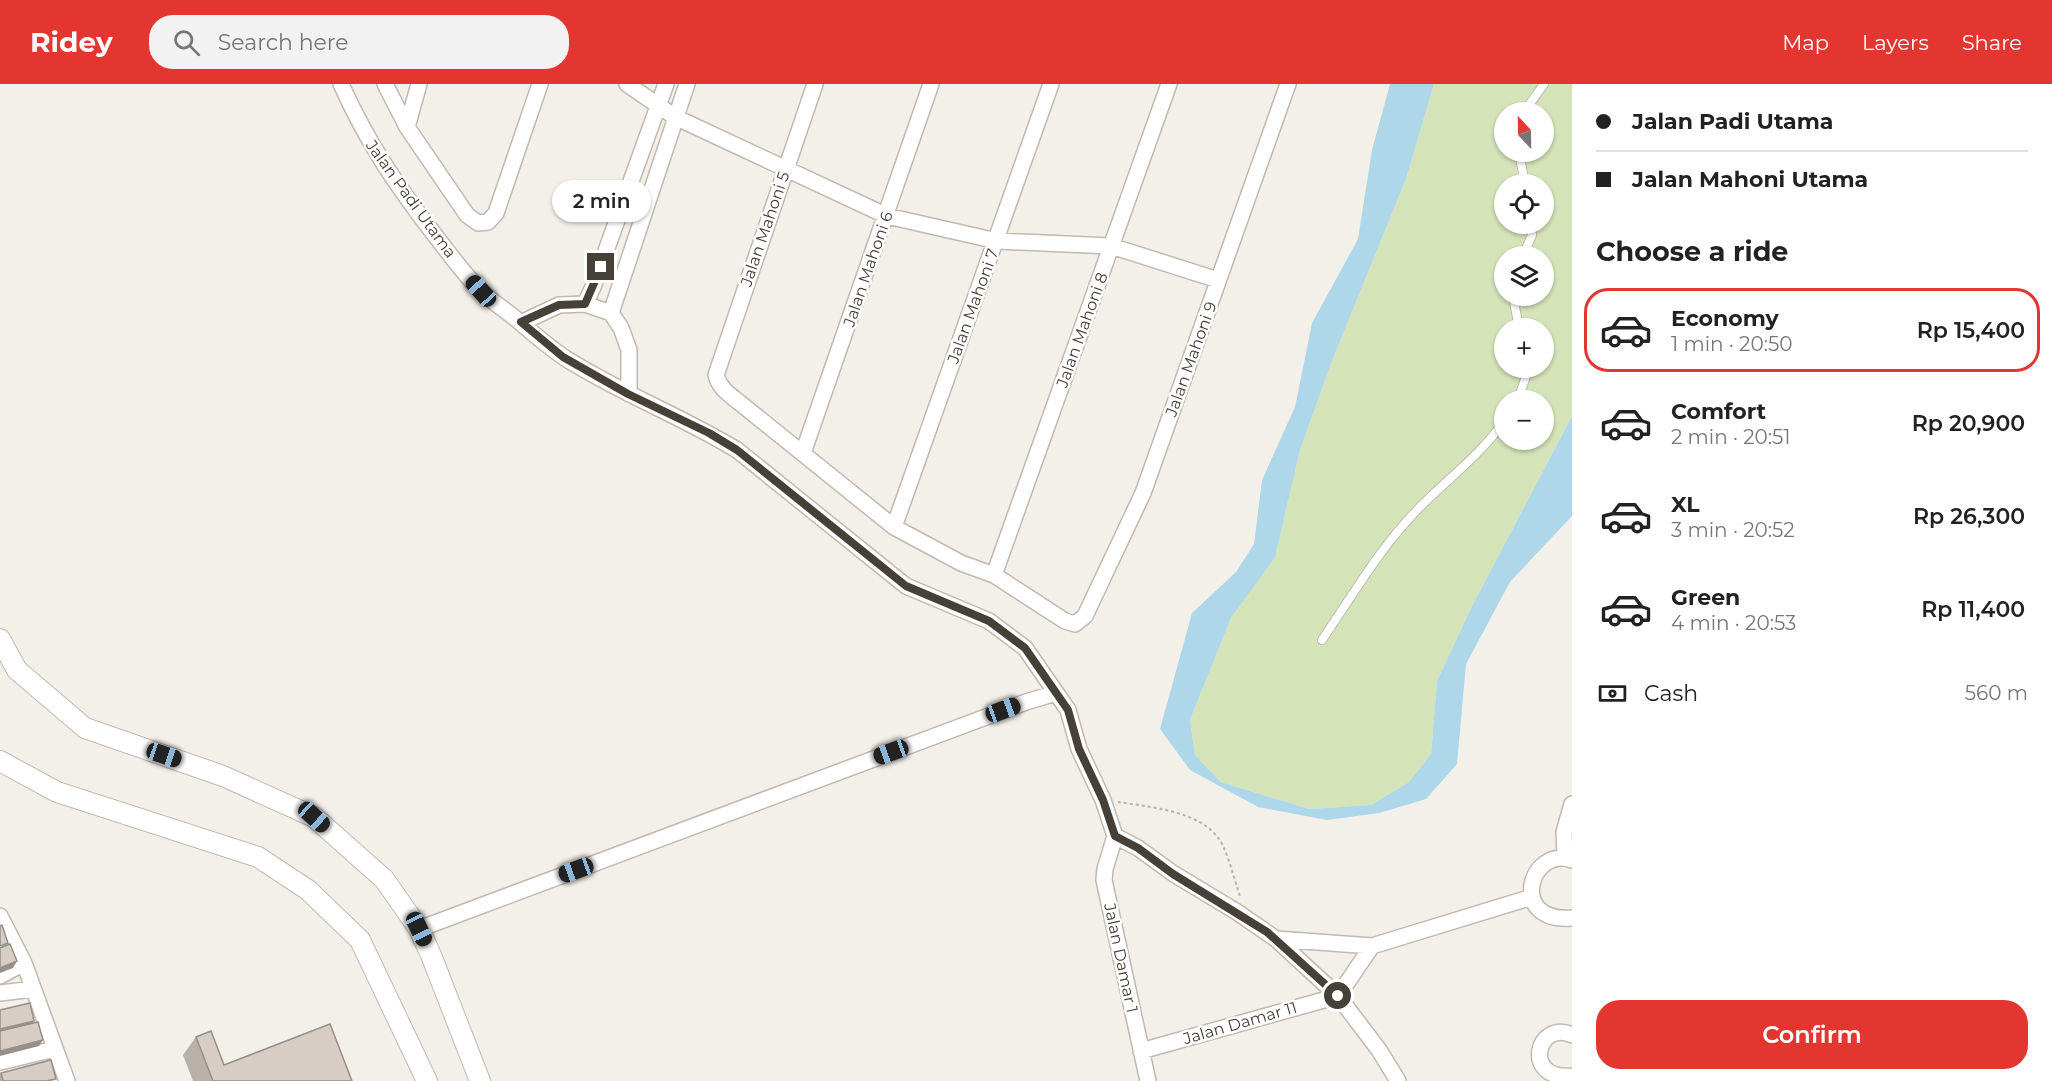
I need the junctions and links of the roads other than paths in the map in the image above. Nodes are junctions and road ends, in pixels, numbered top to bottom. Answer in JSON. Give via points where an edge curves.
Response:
{"nodes":[{"id":1,"x":341,"y":84,"type":"edge"},
{"id":2,"x":385,"y":84,"type":"edge"},
{"id":3,"x":419,"y":84,"type":"edge"},
{"id":4,"x":540,"y":84,"type":"edge"},
{"id":5,"x":627,"y":84,"type":"edge"},
{"id":6,"x":666,"y":84,"type":"edge"},
{"id":7,"x":687,"y":84,"type":"edge"},
{"id":8,"x":815,"y":84,"type":"edge"},
{"id":9,"x":931,"y":84,"type":"edge"},
{"id":10,"x":1051,"y":84,"type":"edge"},
{"id":11,"x":1169,"y":84,"type":"edge"},
{"id":12,"x":1288,"y":84,"type":"edge"},
{"id":13,"x":1544,"y":84,"type":"edge"},
{"id":14,"x":1531,"y":102,"type":"edge"},
{"id":15,"x":659,"y":105,"type":"junction"},
{"id":16,"x":675,"y":117,"type":"junction"},
{"id":17,"x":406,"y":127,"type":"junction"},
{"id":18,"x":785,"y":170,"type":"junction"},
{"id":19,"x":887,"y":216,"type":"junction"},
{"id":20,"x":997,"y":241,"type":"junction"},
{"id":21,"x":1112,"y":246,"type":"junction"},
{"id":22,"x":1218,"y":280,"type":"junction"},
{"id":23,"x":585,"y":304,"type":"junction"},
{"id":24,"x":610,"y":313,"type":"junction"},
{"id":25,"x":521,"y":322,"type":"junction"},
{"id":26,"x":628,"y":394,"type":"junction"},
{"id":27,"x":1494,"y":433,"type":"edge"},
{"id":28,"x":803,"y":453,"type":"junction"},
{"id":29,"x":894,"y":527,"type":"junction"},
{"id":30,"x":994,"y":575,"type":"junction"},
{"id":31,"x":0,"y":639,"type":"edge"},
{"id":32,"x":1322,"y":640,"type":"dead end"},
{"id":33,"x":1056,"y":693,"type":"junction"},
{"id":34,"x":0,"y":761,"type":"edge"},
{"id":35,"x":1572,"y":804,"type":"edge"},
{"id":36,"x":1115,"y":836,"type":"junction"},
{"id":37,"x":1569,"y":858,"type":"edge"},
{"id":38,"x":1532,"y":897,"type":"junction"},
{"id":39,"x":0,"y":916,"type":"edge"},
{"id":40,"x":1572,"y":918,"type":"edge"},
{"id":41,"x":419,"y":929,"type":"junction"},
{"id":42,"x":1276,"y":939,"type":"junction"},
{"id":43,"x":1372,"y":946,"type":"junction"},
{"id":44,"x":24,"y":963,"type":"junction"},
{"id":45,"x":0,"y":976,"type":"edge"},
{"id":46,"x":33,"y":989,"type":"junction"},
{"id":47,"x":0,"y":993,"type":"edge"},
{"id":48,"x":1338,"y":996,"type":"junction"},
{"id":49,"x":1572,"y":1035,"type":"edge"},
{"id":50,"x":55,"y":1050,"type":"junction"},
{"id":51,"x":1141,"y":1051,"type":"junction"},
{"id":52,"x":0,"y":1062,"type":"edge"},
{"id":53,"x":1563,"y":1079,"type":"edge"},
{"id":54,"x":67,"y":1081,"type":"edge"},
{"id":55,"x":428,"y":1081,"type":"edge"},
{"id":56,"x":480,"y":1081,"type":"edge"},
{"id":57,"x":1148,"y":1081,"type":"edge"},
{"id":58,"x":1398,"y":1081,"type":"edge"}],
"edges":[{"from":1,"to":25,"type":"street","name":"Jalan Padi Utama","via":[[358,123],[408,200],[481,291]]},
{"from":2,"to":17,"type":"street"},
{"from":3,"to":17,"type":"street"},
{"from":4,"to":17,"type":"street","via":[[496,213],[488,222],[478,222],[467,215]]},
{"from":5,"to":15,"type":"street"},
{"from":6,"to":15,"type":"street"},
{"from":7,"to":16,"type":"street"},
{"from":8,"to":18,"type":"street","name":"Jalan Mahoni 5"},
{"from":9,"to":19,"type":"street","name":"Jalan Mahoni 6"},
{"from":10,"to":20,"type":"street","name":"Jalan Mahoni 7"},
{"from":11,"to":21,"type":"street","name":"Jalan Mahoni 8"},
{"from":12,"to":22,"type":"street","name":"Jalan Mahoni 9"},
{"from":13,"to":14,"type":"lane"},
{"from":15,"to":16,"type":"street"},
{"from":15,"to":23,"type":"street"},
{"from":16,"to":18,"type":"street"},
{"from":16,"to":24,"type":"street"},
{"from":18,"to":19,"type":"street"},
{"from":18,"to":28,"type":"street","name":"Jalan Mahoni 5","via":[[716,375],[722,388]]},
{"from":19,"to":20,"type":"street"},
{"from":19,"to":28,"type":"street","name":"Jalan Mahoni 6"},
{"from":20,"to":21,"type":"street"},
{"from":20,"to":29,"type":"street","name":"Jalan Mahoni 7"},
{"from":21,"to":22,"type":"street"},
{"from":21,"to":30,"type":"street","name":"Jalan Mahoni 8"},
{"from":22,"to":30,"type":"street","name":"Jalan Mahoni 9","via":[[1143,493],[1085,616],[1075,624],[1065,621]]},
{"from":23,"to":24,"type":"street"},
{"from":23,"to":25,"type":"street","via":[[559,305]]},
{"from":24,"to":26,"type":"street","via":[[629,350]]},
{"from":25,"to":26,"type":"street","name":"Jalan Padi Utama","via":[[563,357]]},
{"from":26,"to":33,"type":"street","name":"Jalan Padi Utama","via":[[737,450],[906,586],[989,621],[1025,648]]},
{"from":27,"to":32,"type":"lane","via":[[1416,511]]},
{"from":28,"to":29,"type":"street"},
{"from":29,"to":30,"type":"street","via":[[961,563]]},
{"from":31,"to":41,"type":"street","via":[[17,670],[86,728],[223,776],[314,817],[384,879]]},
{"from":33,"to":36,"type":"street","name":"Jalan Padi Utama","via":[[1068,710],[1079,749]]},
{"from":33,"to":41,"type":"street"},
{"from":34,"to":55,"type":"street","via":[[57,792],[258,857],[308,890],[360,940]]},
{"from":35,"to":37,"type":"street","via":[[1564,832]]},
{"from":36,"to":42,"type":"street"},
{"from":36,"to":51,"type":"street","name":"Jalan Damar 1","via":[[1104,880]]},
{"from":37,"to":38,"type":"street","via":[[1551,860],[1537,870]]},
{"from":38,"to":40,"type":"street","via":[[1542,913],[1556,919]]},
{"from":38,"to":43,"type":"street"},
{"from":39,"to":44,"type":"street"},
{"from":41,"to":56,"type":"street"},
{"from":42,"to":43,"type":"street"},
{"from":42,"to":48,"type":"street"},
{"from":43,"to":48,"type":"street"},
{"from":44,"to":45,"type":"street"},
{"from":44,"to":46,"type":"street"},
{"from":46,"to":47,"type":"street"},
{"from":46,"to":50,"type":"street"},
{"from":48,"to":51,"type":"street","name":"Jalan Damar 11"},
{"from":48,"to":58,"type":"street"},
{"from":49,"to":53,"type":"street","via":[[1551,1035],[1540,1045],[1539,1060],[1546,1073]]},
{"from":50,"to":52,"type":"street"},
{"from":50,"to":54,"type":"street"},
{"from":51,"to":57,"type":"street","name":"Jalan Damar 1"}]}
